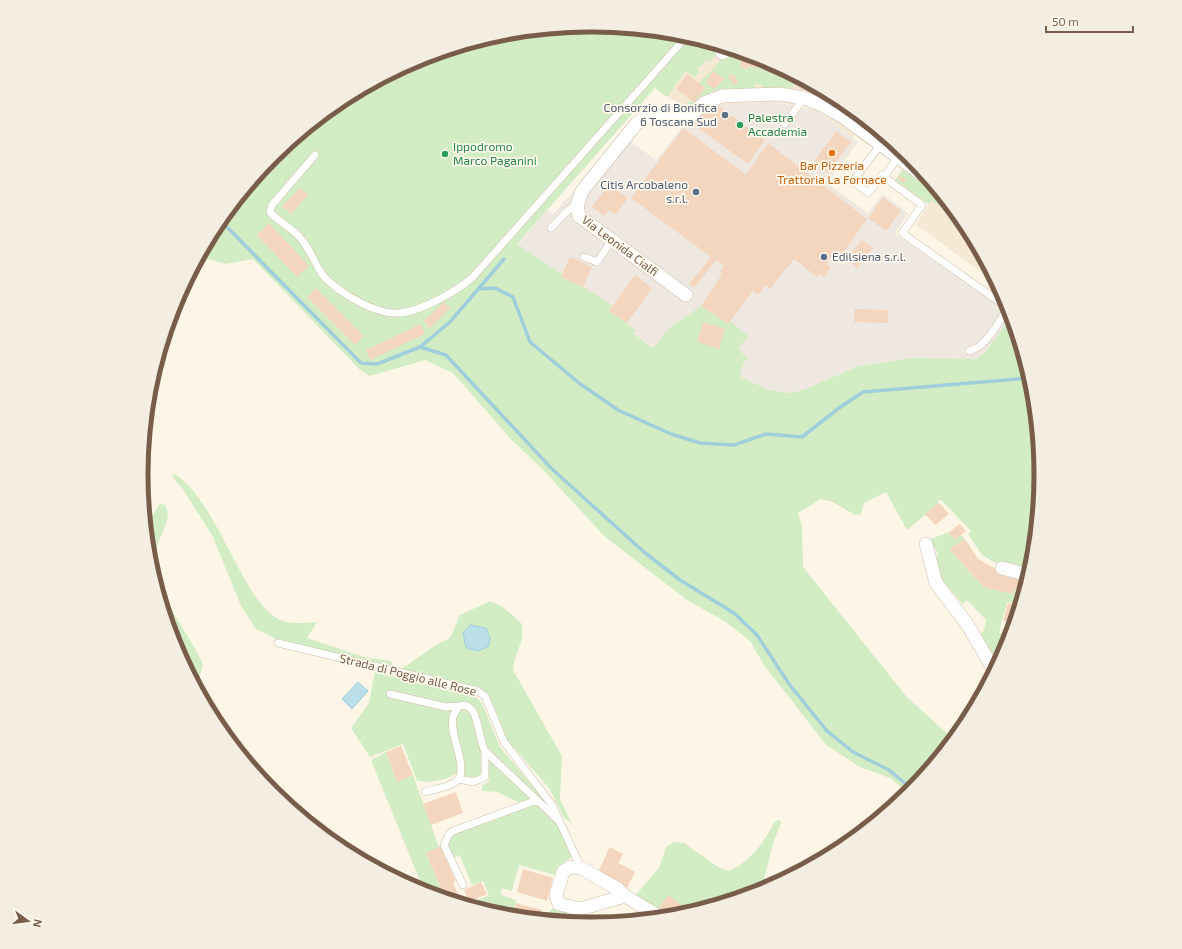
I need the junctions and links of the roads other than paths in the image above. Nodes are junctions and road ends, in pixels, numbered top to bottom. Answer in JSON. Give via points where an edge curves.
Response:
{"nodes":[{"id":1,"x":682,"y":42,"type":"edge"},
{"id":2,"x":804,"y":98,"type":"junction"},
{"id":3,"x":834,"y":105,"type":"edge"},
{"id":4,"x":846,"y":113,"type":"edge"},
{"id":5,"x":785,"y":124,"type":"dead end"},
{"id":6,"x":884,"y":144,"type":"edge"},
{"id":7,"x":315,"y":155,"type":"dead end"},
{"id":8,"x":898,"y":158,"type":"junction"},
{"id":9,"x":905,"y":163,"type":"edge"},
{"id":10,"x":884,"y":177,"type":"junction"},
{"id":11,"x":577,"y":205,"type":"junction"},
{"id":12,"x":551,"y":228,"type":"dead end"},
{"id":13,"x":612,"y":240,"type":"junction"},
{"id":14,"x":584,"y":257,"type":"dead end"},
{"id":15,"x":686,"y":295,"type":"dead end"},
{"id":16,"x":998,"y":301,"type":"edge"},
{"id":17,"x":1003,"y":314,"type":"edge"},
{"id":18,"x":969,"y":351,"type":"dead end"},
{"id":19,"x":926,"y":544,"type":"dead end"},
{"id":20,"x":1002,"y":568,"type":"dead end"},
{"id":21,"x":1022,"y":573,"type":"edge"},
{"id":22,"x":278,"y":643,"type":"dead end"},
{"id":23,"x":991,"y":664,"type":"edge"},
{"id":24,"x":390,"y":694,"type":"dead end"},
{"id":25,"x":460,"y":706,"type":"junction"},
{"id":26,"x":484,"y":751,"type":"junction"},
{"id":27,"x":459,"y":779,"type":"junction"},
{"id":28,"x":425,"y":792,"type":"dead end"},
{"id":29,"x":537,"y":800,"type":"junction"},
{"id":30,"x":560,"y":821,"type":"junction"},
{"id":31,"x":580,"y":868,"type":"junction"},
{"id":32,"x":463,"y":885,"type":"dead end"},
{"id":33,"x":624,"y":896,"type":"junction"},
{"id":34,"x":652,"y":913,"type":"edge"}],
"edges":[{"from":1,"to":7,"type":"lane","via":[[472,278],[439,300],[405,313],[392,313],[359,302],[332,284],[322,274],[311,251],[295,232],[270,212],[272,205]]},
{"from":2,"to":3,"type":"street","name":"Via Leonida Cialfi"},
{"from":2,"to":5,"type":"lane"},
{"from":2,"to":11,"type":"street","name":"Via Leonida Cialfi","via":[[779,94],[722,96],[704,103],[690,116],[681,118],[653,114],[637,123],[582,191]]},
{"from":4,"to":6,"type":"street","name":"Via Leonida Cialfi"},
{"from":6,"to":8,"type":"street","name":"Via Leonida Cialfi"},
{"from":6,"to":10,"type":"lane","via":[[853,181],[868,193],[882,175]]},
{"from":8,"to":9,"type":"street","name":"Via Leonida Cialfi"},
{"from":8,"to":10,"type":"lane"},
{"from":10,"to":16,"type":"lane","via":[[922,205],[902,233]]},
{"from":11,"to":12,"type":"lane","via":[[568,210]]},
{"from":11,"to":13,"type":"street","name":"Via Leonida Cialfi","via":[[579,216]]},
{"from":13,"to":14,"type":"lane","via":[[597,262]]},
{"from":13,"to":15,"type":"street","name":"Via Leonida Cialfi"},
{"from":17,"to":18,"type":"lane","via":[[982,344]]},
{"from":19,"to":23,"type":"street","via":[[936,583],[967,624]]},
{"from":20,"to":21,"type":"street"},
{"from":22,"to":30,"type":"lane","name":"Strada di Poggio alle Rose","via":[[478,691],[485,696],[504,742],[552,805]]},
{"from":24,"to":25,"type":"lane","via":[[446,707]]},
{"from":25,"to":26,"type":"lane","via":[[471,707],[474,712]]},
{"from":25,"to":27,"type":"lane","via":[[454,716],[452,727],[460,766]]},
{"from":26,"to":27,"type":"lane","via":[[485,777],[473,782]]},
{"from":26,"to":29,"type":"lane"},
{"from":27,"to":28,"type":"lane"},
{"from":29,"to":30,"type":"lane"},
{"from":29,"to":32,"type":"lane","via":[[449,834],[444,845]]},
{"from":30,"to":31,"type":"lane","name":"Strada di Poggio alle Rose"},
{"from":31,"to":33,"type":"street","via":[[618,889]]},
{"from":31,"to":33,"type":"street","via":[[570,867],[563,872],[556,895],[559,904],[580,909]]},
{"from":33,"to":34,"type":"street"}]}
